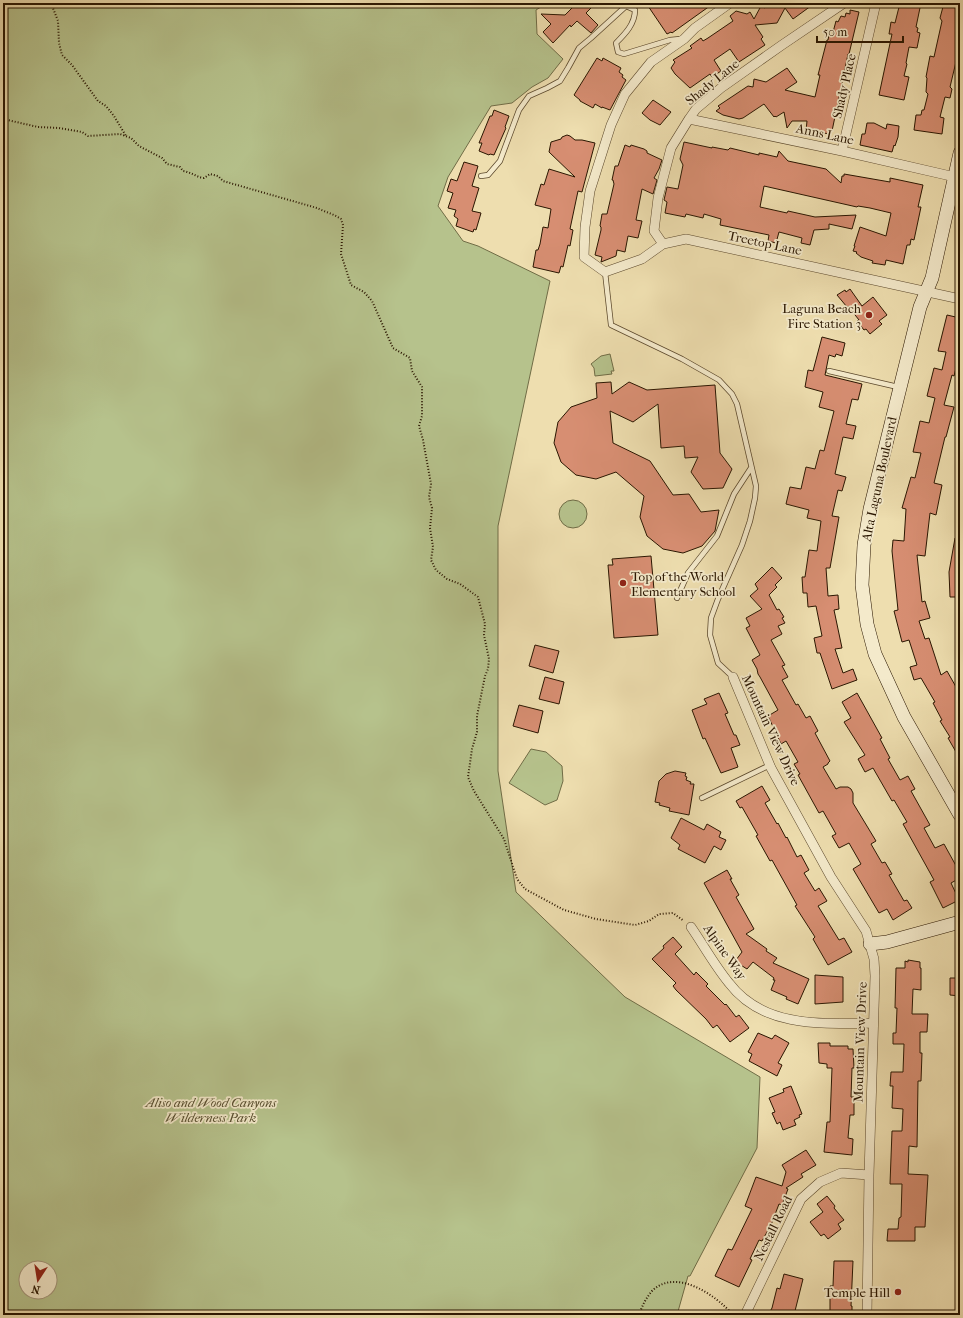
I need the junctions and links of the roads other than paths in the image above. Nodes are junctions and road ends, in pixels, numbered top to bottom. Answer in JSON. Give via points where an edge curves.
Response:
{"nodes":[{"id":1,"x":730,"y":3,"type":"edge"},
{"id":2,"x":844,"y":3,"type":"edge"},
{"id":3,"x":876,"y":3,"type":"edge"},
{"id":4,"x":684,"y":39,"type":"junction"},
{"id":5,"x":689,"y":119,"type":"junction"},
{"id":6,"x":842,"y":151,"type":"junction"},
{"id":7,"x":959,"y":158,"type":"edge"},
{"id":8,"x":481,"y":176,"type":"dead end"},
{"id":9,"x":955,"y":177,"type":"junction"},
{"id":10,"x":663,"y":244,"type":"junction"},
{"id":11,"x":604,"y":272,"type":"junction"},
{"id":12,"x":926,"y":292,"type":"junction"},
{"id":13,"x":960,"y":299,"type":"edge"},
{"id":14,"x":829,"y":371,"type":"dead end"},
{"id":15,"x":900,"y":388,"type":"junction"},
{"id":16,"x":751,"y":468,"type":"junction"},
{"id":17,"x":676,"y":598,"type":"dead end"},
{"id":18,"x":733,"y":677,"type":"joint"},
{"id":19,"x":770,"y":765,"type":"junction"},
{"id":20,"x":702,"y":798,"type":"dead end"},
{"id":21,"x":960,"y":815,"type":"edge"},
{"id":22,"x":960,"y":922,"type":"edge"},
{"id":23,"x":691,"y":927,"type":"road end"},
{"id":24,"x":870,"y":944,"type":"junction"},
{"id":25,"x":873,"y":1023,"type":"junction"},
{"id":26,"x":869,"y":1175,"type":"junction"},
{"id":27,"x":745,"y":1315,"type":"edge"},
{"id":28,"x":867,"y":1315,"type":"edge"}],
"edges":[{"from":1,"to":4,"type":"street"},
{"from":2,"to":5,"type":"street","name":"Shady Lane","via":[[721,88],[696,109]]},
{"from":3,"to":6,"type":"street","name":"Shady Place"},
{"from":4,"to":8,"type":"lane","via":[[670,40],[624,54],[618,52],[616,44],[635,18],[635,10],[626,6],[578,48],[560,81],[529,96],[519,110],[500,161],[488,175]]},
{"from":4,"to":11,"type":"street","via":[[651,62],[625,94],[611,125],[590,191],[584,242],[584,256]]},
{"from":5,"to":6,"type":"street","name":"Anns Lane"},
{"from":5,"to":10,"type":"street","name":"Shady Lane","via":[[671,148],[658,198],[654,231]]},
{"from":6,"to":9,"type":"street","name":"Anns Lane"},
{"from":7,"to":9,"type":"main road","name":"Alta Laguna Boulevard"},
{"from":9,"to":12,"type":"main road","name":"Alta Laguna Boulevard","via":[[932,278]]},
{"from":10,"to":11,"type":"street","name":"Treetop Lane","via":[[642,259]]},
{"from":10,"to":12,"type":"street","name":"Treetop Lane","via":[[686,239]]},
{"from":11,"to":16,"type":"lane","name":"Mountain View Drive","via":[[611,325],[719,380],[732,394],[737,404]]},
{"from":12,"to":13,"type":"street","name":"Treetop Lane"},
{"from":12,"to":15,"type":"main road","name":"Alta Laguna Boulevard"},
{"from":14,"to":15,"type":"lane"},
{"from":15,"to":21,"type":"main road","name":"Alta Laguna Boulevard","via":[[870,509],[864,545],[862,585],[867,624],[875,654],[888,686]]},
{"from":16,"to":17,"type":"lane","via":[[734,494],[717,536],[688,573]]},
{"from":16,"to":18,"type":"lane","name":"Mountain View Drive","via":[[756,486],[750,521],[711,618],[710,635],[718,663]]},
{"from":18,"to":19,"type":"street","name":"Mountain View Drive"},
{"from":19,"to":20,"type":"lane"},
{"from":19,"to":24,"type":"street","name":"Mountain View Drive","via":[[831,877],[866,931]]},
{"from":22,"to":24,"type":"main road","via":[[887,942]]},
{"from":23,"to":25,"type":"street","name":"Alpine Way","via":[[729,984],[746,1000],[771,1015],[792,1021],[820,1024]]},
{"from":24,"to":25,"type":"street","name":"Mountain View Drive","via":[[875,976]]},
{"from":25,"to":26,"type":"street","name":"Mountain View Drive"},
{"from":26,"to":27,"type":"street","name":"Nestall Road","via":[[841,1174],[820,1182],[801,1199]]},
{"from":26,"to":28,"type":"street","name":"Mountain View Drive"}]}
